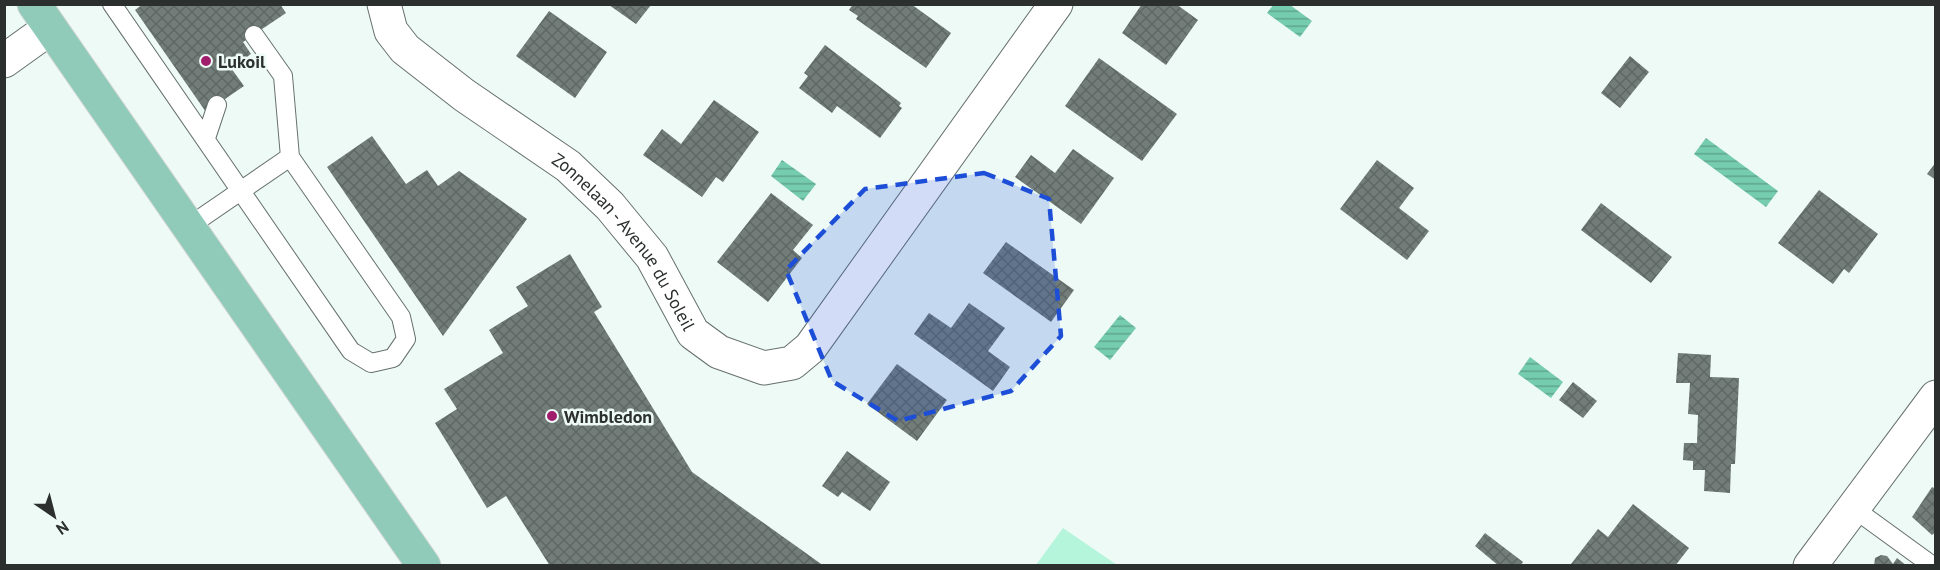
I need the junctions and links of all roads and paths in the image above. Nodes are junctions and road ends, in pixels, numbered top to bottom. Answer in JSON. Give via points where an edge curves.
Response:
{"nodes":[{"id":1,"x":112,"y":4,"type":"edge"},
{"id":2,"x":384,"y":4,"type":"edge"},
{"id":3,"x":1056,"y":4,"type":"edge"},
{"id":4,"x":42,"y":16,"type":"edge"},
{"id":5,"x":254,"y":35,"type":"dead end"},
{"id":6,"x":4,"y":61,"type":"edge"},
{"id":7,"x":217,"y":105,"type":"dead end"},
{"id":8,"x":206,"y":138,"type":"junction"},
{"id":9,"x":290,"y":157,"type":"junction"},
{"id":10,"x":240,"y":191,"type":"junction"},
{"id":11,"x":188,"y":227,"type":"junction"},
{"id":12,"x":1935,"y":397,"type":"edge"},
{"id":13,"x":1853,"y":508,"type":"junction"},
{"id":14,"x":424,"y":566,"type":"edge"},
{"id":15,"x":1810,"y":566,"type":"edge"},
{"id":16,"x":1933,"y":566,"type":"edge"}],
"edges":[{"from":1,"to":8,"type":"lane"},
{"from":2,"to":3,"type":"street","name":"Zonnelaan - Avenue du Soleil","via":[[391,31],[405,49],[464,96],[568,166],[610,206],[652,257],[693,333],[719,352],[764,368],[792,363],[810,348]]},
{"from":4,"to":6,"type":"street"},
{"from":4,"to":11,"type":"main road"},
{"from":5,"to":9,"type":"lane","via":[[283,76]]},
{"from":7,"to":8,"type":"lane"},
{"from":8,"to":10,"type":"lane"},
{"from":9,"to":10,"type":"lane"},
{"from":9,"to":10,"type":"lane","via":[[401,317],[406,339],[393,358],[371,363],[351,351]]},
{"from":10,"to":11,"type":"lane"},
{"from":11,"to":14,"type":"main road"},
{"from":12,"to":13,"type":"street"},
{"from":13,"to":15,"type":"street"},
{"from":13,"to":16,"type":"lane"}]}
